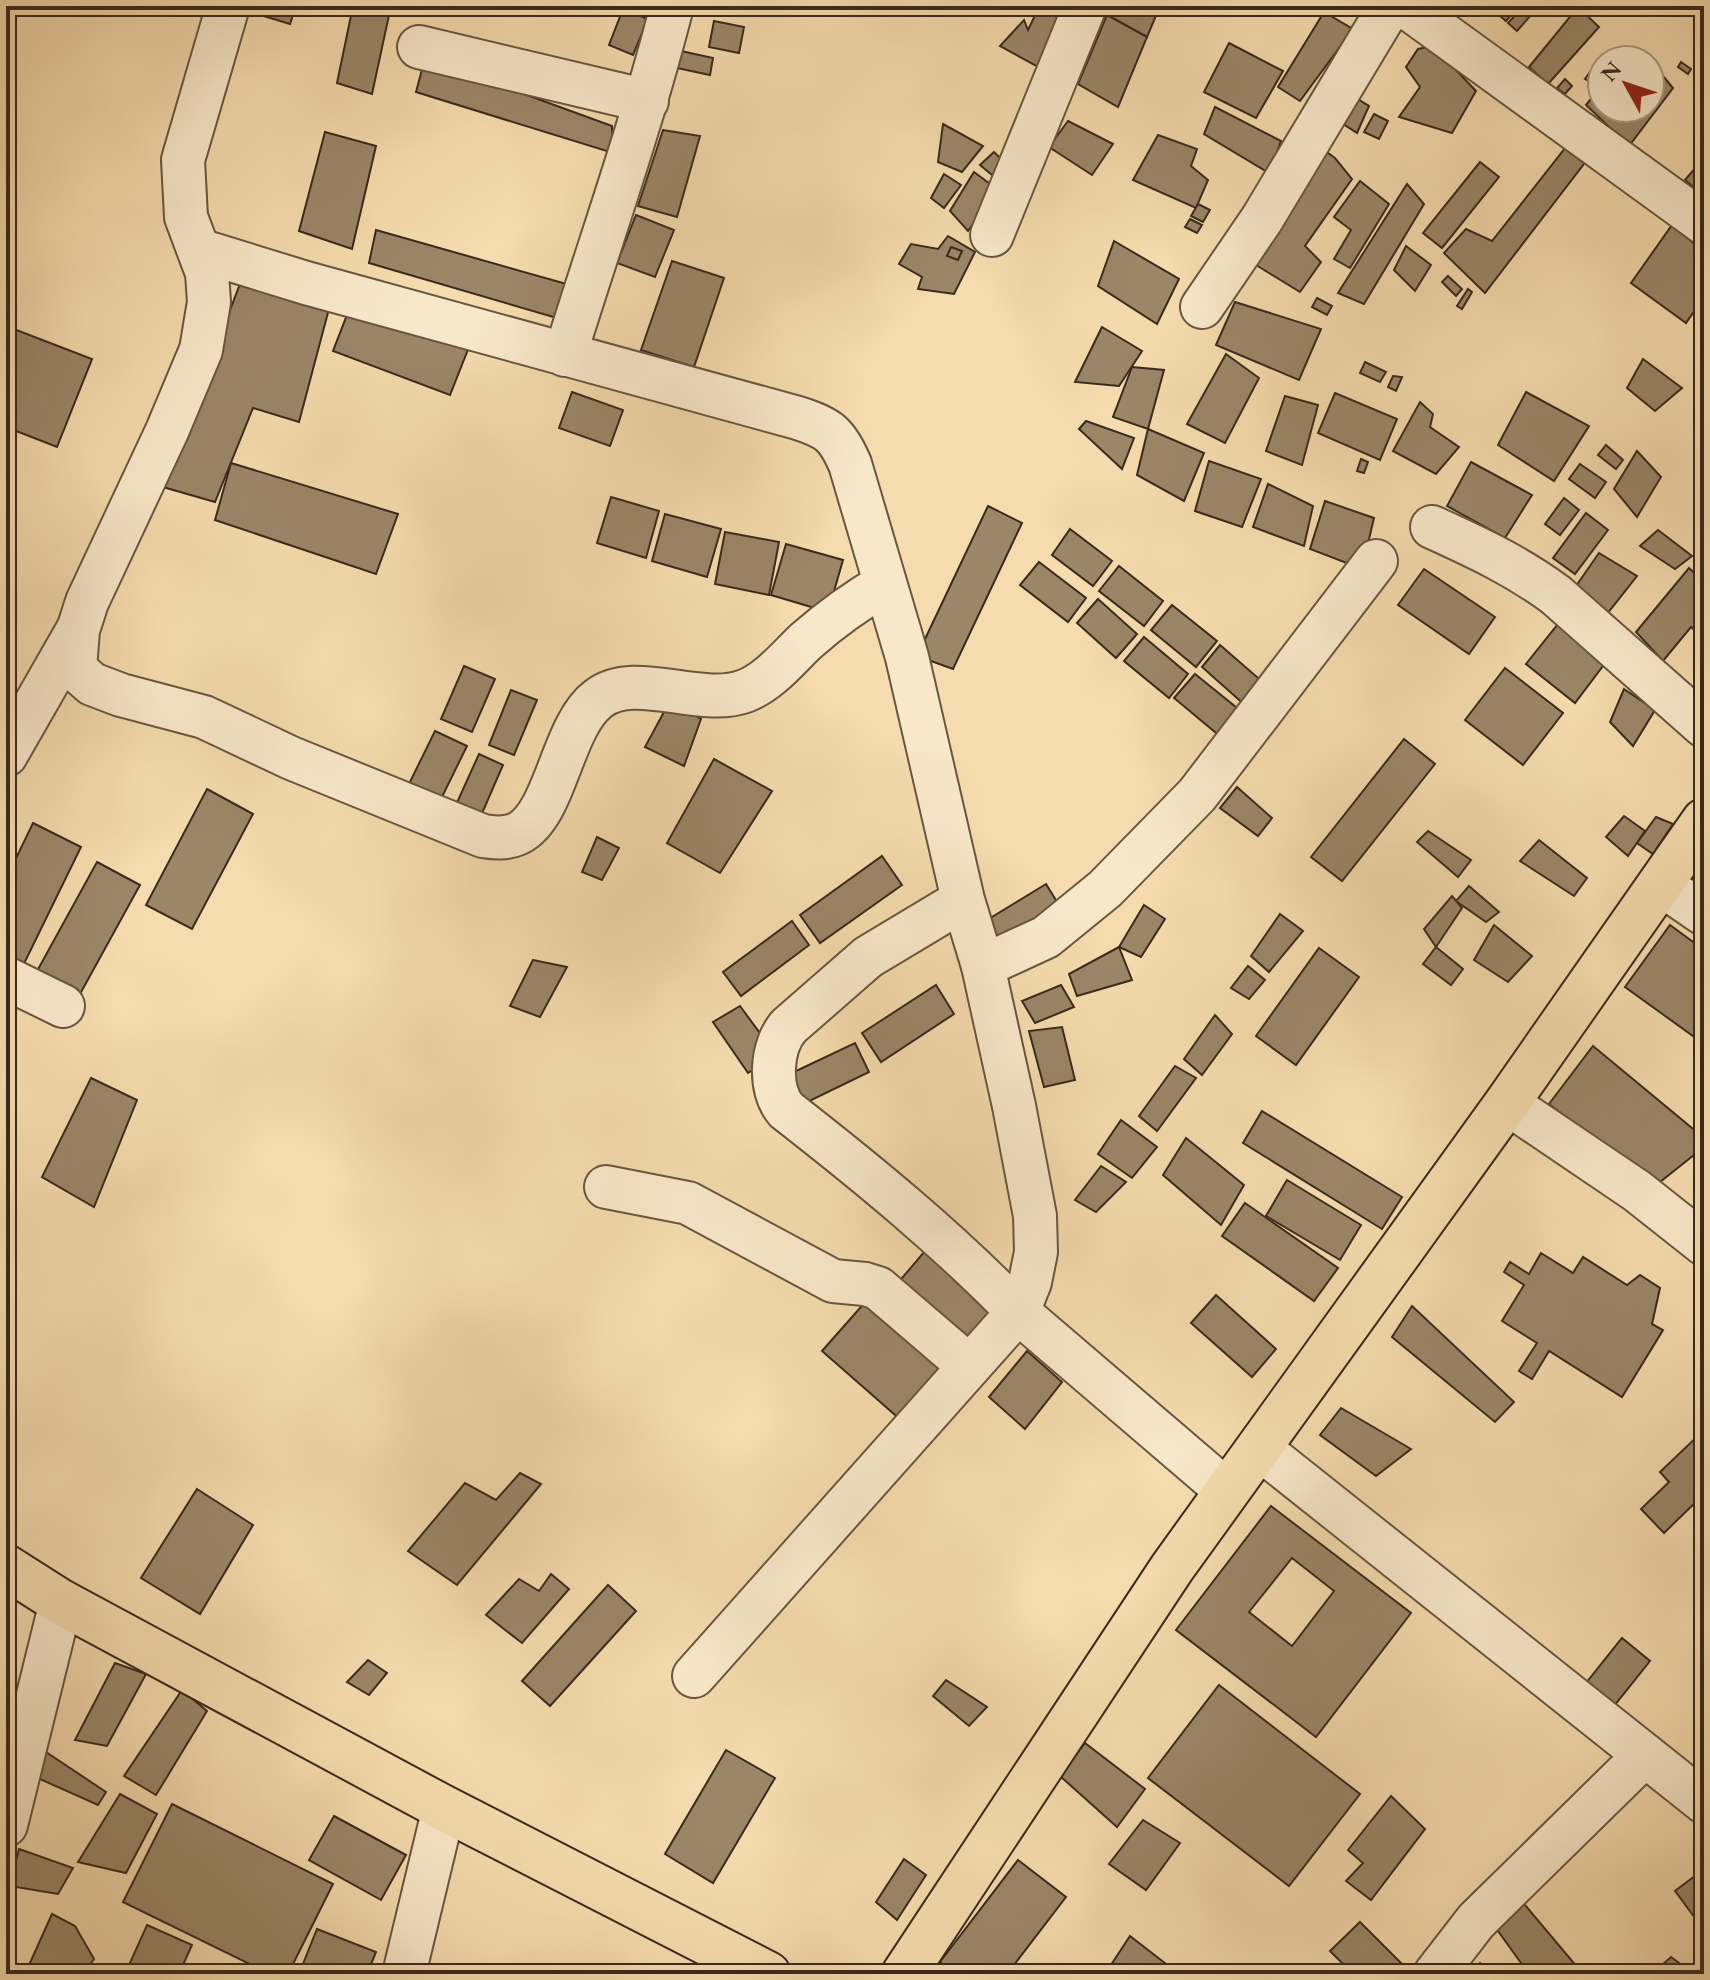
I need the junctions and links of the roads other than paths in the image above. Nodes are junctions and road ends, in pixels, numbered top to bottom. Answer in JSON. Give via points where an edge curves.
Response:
{"nodes":[{"id":1,"x":228,"y":6,"type":"edge"},
{"id":2,"x":672,"y":6,"type":"edge"},
{"id":3,"x":1085,"y":6,"type":"edge"},
{"id":4,"x":1390,"y":6,"type":"edge"},
{"id":5,"x":1405,"y":6,"type":"edge"},
{"id":6,"x":419,"y":47,"type":"dead end"},
{"id":7,"x":647,"y":101,"type":"junction"},
{"id":8,"x":1704,"y":223,"type":"edge"},
{"id":9,"x":992,"y":235,"type":"dead end"},
{"id":10,"x":199,"y":250,"type":"junction"},
{"id":11,"x":1202,"y":307,"type":"dead end"},
{"id":12,"x":565,"y":355,"type":"junction"},
{"id":13,"x":1432,"y":527,"type":"dead end"},
{"id":14,"x":1376,"y":561,"type":"dead end"},
{"id":15,"x":889,"y":598,"type":"junction"},
{"id":16,"x":78,"y":630,"type":"junction"},
{"id":17,"x":1704,"y":726,"type":"edge"},
{"id":18,"x":6,"y":755,"type":"edge"},
{"id":19,"x":1704,"y":821,"type":"edge"},
{"id":20,"x":1660,"y":884,"type":"junction"},
{"id":21,"x":963,"y":900,"type":"junction"},
{"id":22,"x":1704,"y":914,"type":"edge"},
{"id":23,"x":983,"y":966,"type":"junction"},
{"id":24,"x":6,"y":978,"type":"edge"},
{"id":25,"x":63,"y":1006,"type":"dead end"},
{"id":26,"x":1507,"y":1103,"type":"junction"},
{"id":27,"x":606,"y":1187,"type":"dead end"},
{"id":28,"x":1704,"y":1244,"type":"edge"},
{"id":29,"x":1018,"y":1312,"type":"junction"},
{"id":30,"x":969,"y":1366,"type":"junction"},
{"id":31,"x":1259,"y":1448,"type":"junction"},
{"id":32,"x":1227,"y":1491,"type":"junction"},
{"id":33,"x":6,"y":1567,"type":"edge"},
{"id":34,"x":61,"y":1602,"type":"junction"},
{"id":35,"x":694,"y":1676,"type":"dead end"},
{"id":36,"x":1645,"y":1755,"type":"junction"},
{"id":37,"x":1704,"y":1802,"type":"edge"},
{"id":38,"x":444,"y":1808,"type":"junction"},
{"id":39,"x":6,"y":1825,"type":"edge"},
{"id":40,"x":404,"y":1974,"type":"edge"},
{"id":41,"x":768,"y":1974,"type":"edge"},
{"id":42,"x":904,"y":1974,"type":"edge"},
{"id":43,"x":1435,"y":1974,"type":"edge"}],
"edges":[{"from":1,"to":10,"type":"street","via":[[183,160],[186,217]]},
{"from":2,"to":7,"type":"street"},
{"from":3,"to":9,"type":"street"},
{"from":4,"to":11,"type":"street","via":[[1262,219]]},
{"from":5,"to":8,"type":"street"},
{"from":6,"to":7,"type":"street"},
{"from":7,"to":12,"type":"street"},
{"from":10,"to":12,"type":"street"},
{"from":10,"to":16,"type":"street","via":[[209,302],[201,350]]},
{"from":12,"to":15,"type":"street","via":[[824,427],[842,445],[850,464]]},
{"from":13,"to":17,"type":"street","via":[[1485,551],[1556,595]]},
{"from":14,"to":23,"type":"street","via":[[1197,795],[1105,889],[1046,937]]},
{"from":15,"to":16,"type":"street","via":[[847,607],[748,690],[726,696],[646,688],[609,691],[584,712],[535,816],[520,833],[500,838],[483,836],[291,758],[204,717],[92,684],[75,669]]},
{"from":15,"to":21,"type":"street"},
{"from":16,"to":18,"type":"street"},
{"from":19,"to":20,"type":"main road"},
{"from":20,"to":22,"type":"street"},
{"from":20,"to":26,"type":"main road"},
{"from":21,"to":23,"type":"street"},
{"from":21,"to":29,"type":"street","via":[[868,957],[789,1026],[778,1044],[775,1092],[786,1110],[907,1206]]},
{"from":23,"to":29,"type":"street","via":[[1035,1216],[1036,1252]]},
{"from":24,"to":25,"type":"street"},
{"from":26,"to":28,"type":"street","via":[[1637,1191]]},
{"from":26,"to":31,"type":"main road"},
{"from":27,"to":30,"type":"street","via":[[688,1203],[833,1281],[872,1285]]},
{"from":29,"to":30,"type":"street"},
{"from":29,"to":32,"type":"street"},
{"from":30,"to":35,"type":"street"},
{"from":31,"to":32,"type":"main road"},
{"from":31,"to":36,"type":"street"},
{"from":32,"to":42,"type":"main road"},
{"from":33,"to":34,"type":"main road"},
{"from":34,"to":38,"type":"main road"},
{"from":34,"to":39,"type":"street"},
{"from":36,"to":37,"type":"street"},
{"from":36,"to":43,"type":"street","via":[[1476,1921]]},
{"from":38,"to":40,"type":"street"},
{"from":38,"to":41,"type":"main road"}]}
